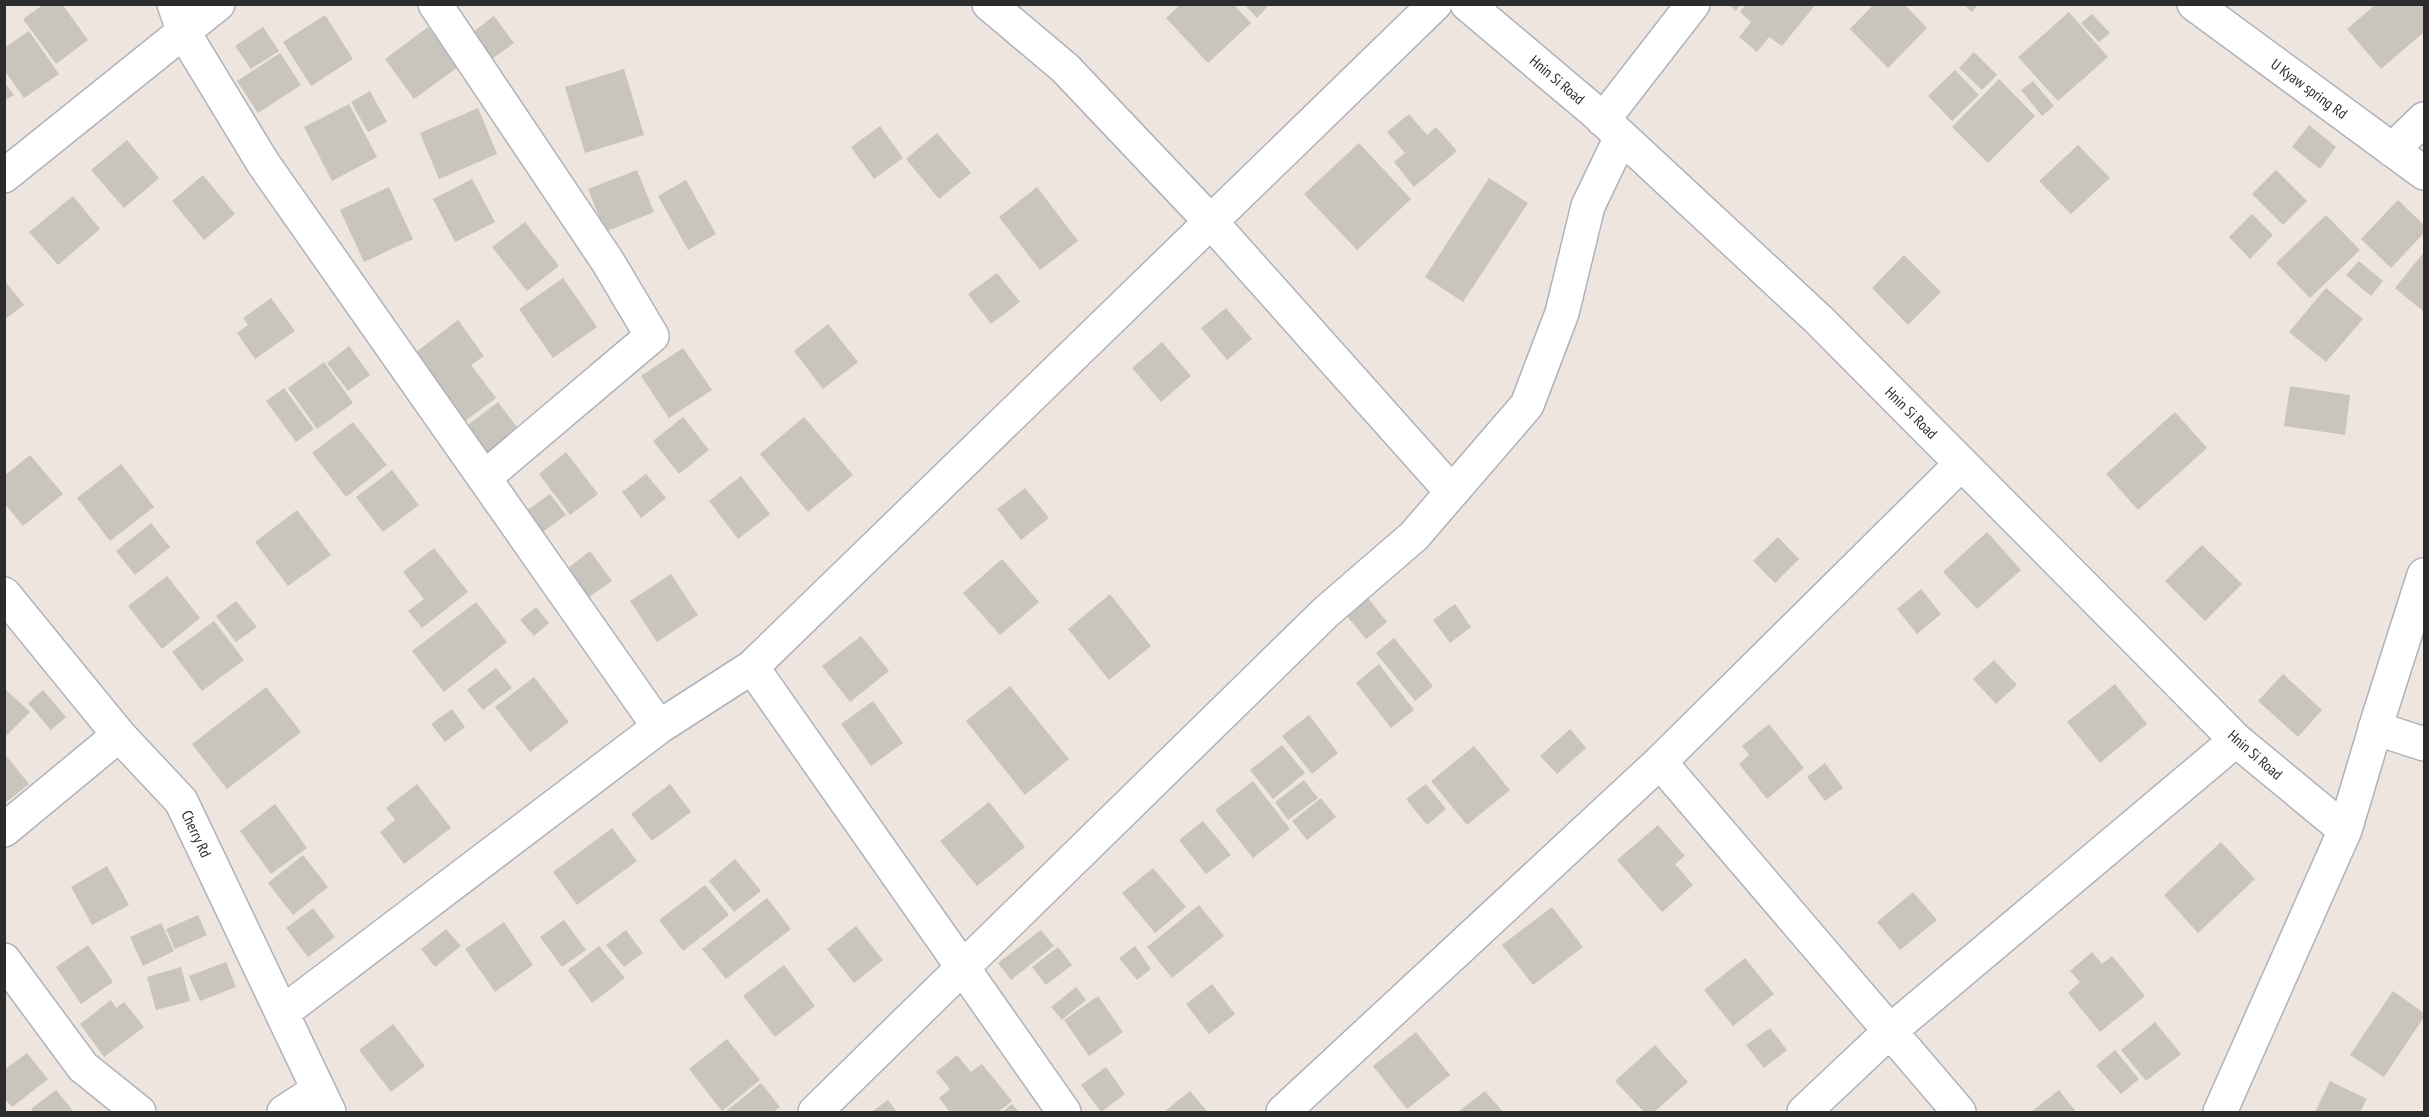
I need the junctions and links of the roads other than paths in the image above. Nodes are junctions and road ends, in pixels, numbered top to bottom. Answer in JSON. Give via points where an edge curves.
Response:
{"nodes":[{"id":1,"x":218,"y":4,"type":"edge"},
{"id":2,"x":435,"y":4,"type":"edge"},
{"id":3,"x":989,"y":4,"type":"edge"},
{"id":4,"x":1435,"y":4,"type":"edge"},
{"id":5,"x":1467,"y":4,"type":"edge"},
{"id":6,"x":1693,"y":4,"type":"edge"},
{"id":7,"x":2194,"y":4,"type":"edge"},
{"id":8,"x":179,"y":19,"type":"edge"},
{"id":9,"x":2424,"y":119,"type":"edge"},
{"id":10,"x":1612,"y":128,"type":"junction"},
{"id":11,"x":2392,"y":150,"type":"junction"},
{"id":12,"x":2424,"y":173,"type":"edge"},
{"id":13,"x":4,"y":176,"type":"edge"},
{"id":14,"x":1211,"y":222,"type":"junction"},
{"id":15,"x":1961,"y":464,"type":"junction"},
{"id":16,"x":484,"y":478,"type":"junction"},
{"id":17,"x":1452,"y":492,"type":"junction"},
{"id":18,"x":2424,"y":575,"type":"edge"},
{"id":19,"x":4,"y":594,"type":"edge"},
{"id":20,"x":752,"y":667,"type":"junction"},
{"id":21,"x":659,"y":727,"type":"junction"},
{"id":22,"x":2375,"y":728,"type":"junction"},
{"id":23,"x":119,"y":735,"type":"junction"},
{"id":24,"x":2236,"y":740,"type":"junction"},
{"id":25,"x":2424,"y":744,"type":"edge"},
{"id":26,"x":1660,"y":762,"type":"junction"},
{"id":27,"x":4,"y":830,"type":"edge"},
{"id":28,"x":2345,"y":830,"type":"junction"},
{"id":29,"x":4,"y":960,"type":"edge"},
{"id":30,"x":963,"y":968,"type":"junction"},
{"id":31,"x":282,"y":1013,"type":"junction"},
{"id":32,"x":1889,"y":1032,"type":"junction"},
{"id":33,"x":324,"y":1101,"type":"edge"},
{"id":34,"x":140,"y":1113,"type":"edge"},
{"id":35,"x":284,"y":1113,"type":"edge"},
{"id":36,"x":815,"y":1113,"type":"edge"},
{"id":37,"x":1064,"y":1113,"type":"edge"},
{"id":38,"x":1283,"y":1113,"type":"edge"},
{"id":39,"x":1804,"y":1113,"type":"edge"},
{"id":40,"x":1959,"y":1113,"type":"edge"},
{"id":41,"x":2220,"y":1113,"type":"edge"}],
"edges":[{"from":1,"to":8,"type":"street"},
{"from":2,"to":16,"type":"street","via":[[608,262],[652,336]]},
{"from":3,"to":14,"type":"street","via":[[1065,68]]},
{"from":4,"to":14,"type":"street"},
{"from":5,"to":10,"type":"street","name":"Hnin Si Road"},
{"from":6,"to":10,"type":"street"},
{"from":7,"to":11,"type":"street","name":"U Kyaw spring Rd"},
{"from":8,"to":13,"type":"street"},
{"from":8,"to":16,"type":"street","via":[[263,163]]},
{"from":9,"to":11,"type":"street"},
{"from":10,"to":15,"type":"street","name":"Hnin Si Road","via":[[1818,319]]},
{"from":10,"to":17,"type":"street","via":[[1562,313],[1527,405]]},
{"from":11,"to":12,"type":"street","name":"U Kyaw spring Rd"},
{"from":14,"to":17,"type":"street"},
{"from":14,"to":20,"type":"street"},
{"from":15,"to":24,"type":"street","name":"Hnin Si Road"},
{"from":15,"to":26,"type":"street"},
{"from":16,"to":21,"type":"street"},
{"from":17,"to":30,"type":"street","via":[[1414,536],[1326,612]]},
{"from":18,"to":22,"type":"street"},
{"from":19,"to":23,"type":"street","name":"Cherry Rd"},
{"from":20,"to":21,"type":"street"},
{"from":20,"to":30,"type":"street"},
{"from":21,"to":31,"type":"street"},
{"from":22,"to":25,"type":"street"},
{"from":22,"to":28,"type":"street"},
{"from":23,"to":27,"type":"street"},
{"from":23,"to":31,"type":"street","name":"Cherry Rd","via":[[181,801]]},
{"from":24,"to":28,"type":"street","name":"Hnin Si Road"},
{"from":24,"to":32,"type":"street"},
{"from":26,"to":32,"type":"street"},
{"from":26,"to":38,"type":"street"},
{"from":28,"to":41,"type":"street"},
{"from":29,"to":34,"type":"street","via":[[83,1067]]},
{"from":30,"to":36,"type":"street"},
{"from":30,"to":37,"type":"street"},
{"from":31,"to":33,"type":"street","name":"Cherry Rd"},
{"from":32,"to":39,"type":"street"},
{"from":32,"to":40,"type":"street"},
{"from":33,"to":35,"type":"street"}]}
